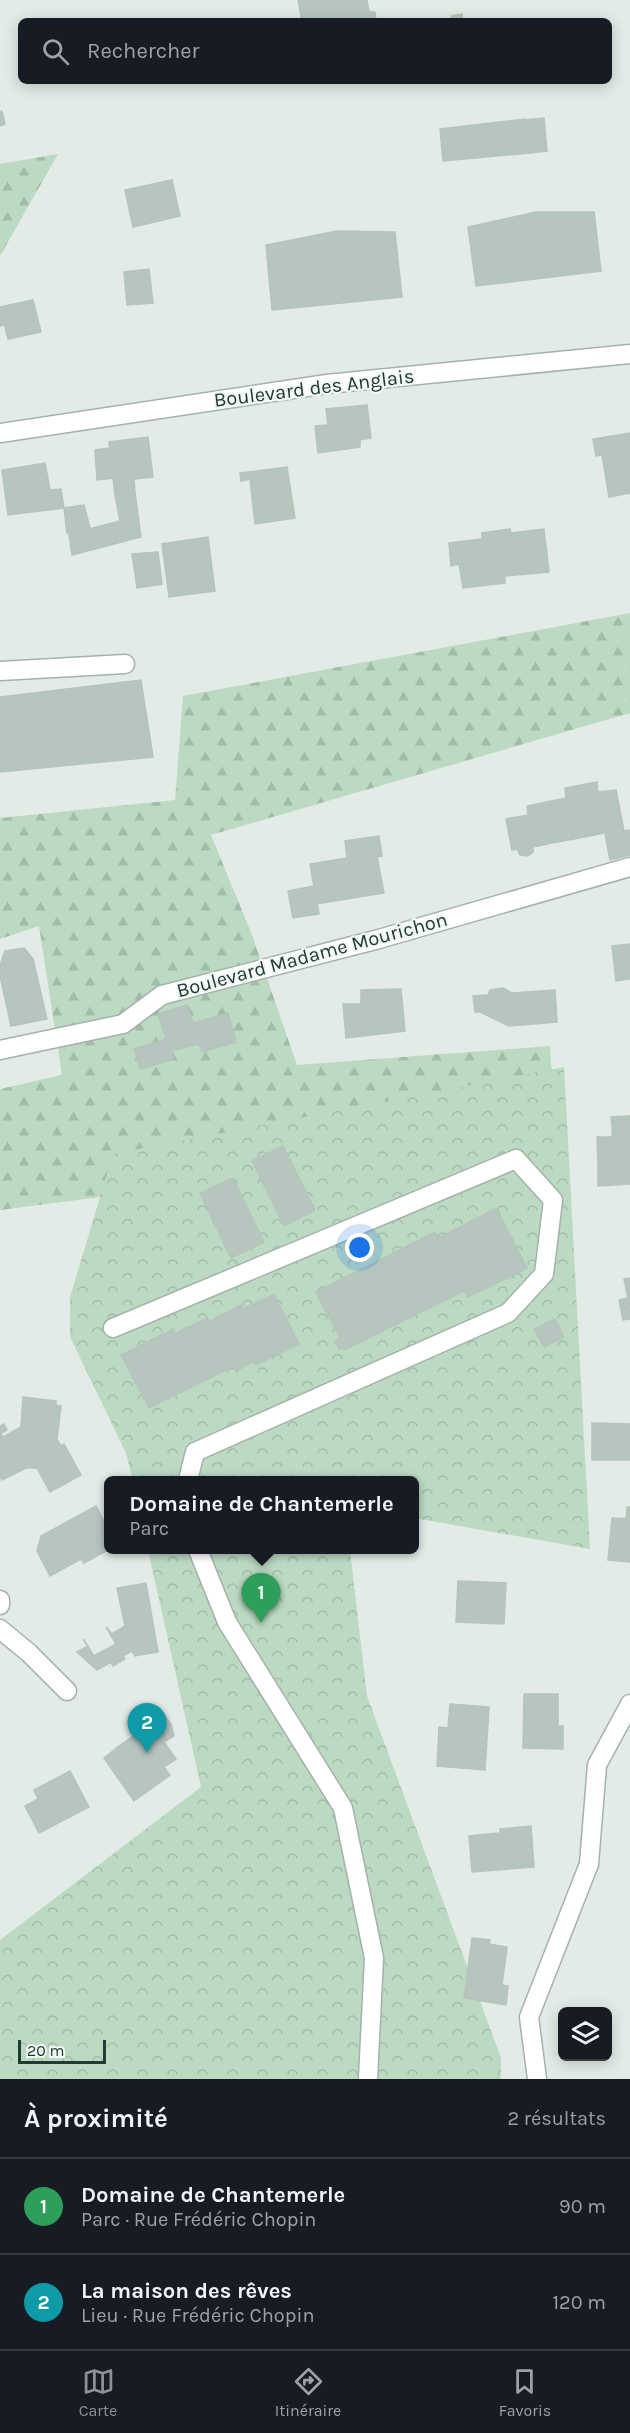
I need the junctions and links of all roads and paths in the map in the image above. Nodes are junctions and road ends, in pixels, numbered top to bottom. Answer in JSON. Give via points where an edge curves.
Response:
{"nodes":[{"id":1,"x":630,"y":354,"type":"edge"},
{"id":2,"x":0,"y":433,"type":"edge"},
{"id":3,"x":125,"y":664,"type":"dead end"},
{"id":4,"x":0,"y":671,"type":"edge"},
{"id":5,"x":630,"y":867,"type":"edge"},
{"id":6,"x":0,"y":1050,"type":"edge"},
{"id":7,"x":112,"y":1328,"type":"dead end"},
{"id":8,"x":189,"y":1476,"type":"edge"},
{"id":9,"x":200,"y":1554,"type":"edge"},
{"id":10,"x":0,"y":1600,"type":"edge"},
{"id":11,"x":0,"y":1605,"type":"edge"},
{"id":12,"x":0,"y":1629,"type":"edge"},
{"id":13,"x":67,"y":1691,"type":"dead end"},
{"id":14,"x":630,"y":1704,"type":"edge"},
{"id":15,"x":368,"y":2079,"type":"edge"},
{"id":16,"x":537,"y":2079,"type":"edge"}],
"edges":[{"from":1,"to":2,"type":"street","name":"Boulevard des Anglais","via":[[327,384]]},
{"from":3,"to":4,"type":"street"},
{"from":5,"to":6,"type":"street","name":"Boulevard Madame Mourichon","via":[[599,885],[162,995],[123,1024]]},
{"from":7,"to":8,"type":"street","via":[[516,1159],[553,1200],[544,1274],[508,1313],[195,1452]]},
{"from":9,"to":15,"type":"street","via":[[226,1622],[343,1808],[374,1958]]},
{"from":10,"to":11,"type":"street"},
{"from":12,"to":13,"type":"street"},
{"from":14,"to":16,"type":"street","via":[[597,1765],[589,1864],[529,2017]]}]}
